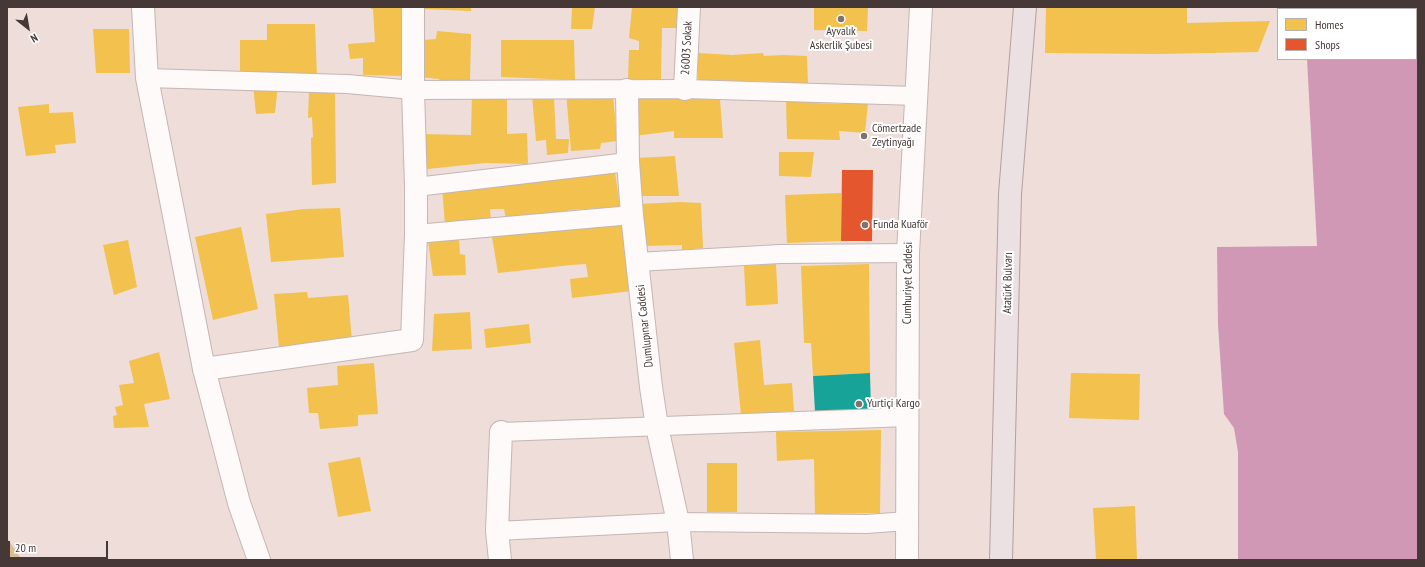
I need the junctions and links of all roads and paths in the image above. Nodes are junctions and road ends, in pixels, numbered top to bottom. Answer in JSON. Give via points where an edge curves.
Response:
{"nodes":[{"id":1,"x":142,"y":7,"type":"edge"},
{"id":2,"x":413,"y":7,"type":"edge"},
{"id":3,"x":689,"y":7,"type":"edge"},
{"id":4,"x":921,"y":7,"type":"edge"},
{"id":5,"x":1025,"y":7,"type":"edge"},
{"id":6,"x":147,"y":78,"type":"junction"},
{"id":7,"x":685,"y":89,"type":"junction"},
{"id":8,"x":413,"y":90,"type":"junction"},
{"id":9,"x":627,"y":90,"type":"junction"},
{"id":10,"x":917,"y":96,"type":"junction"},
{"id":11,"x":628,"y":162,"type":"junction"},
{"id":12,"x":416,"y":187,"type":"junction"},
{"id":13,"x":632,"y":215,"type":"junction"},
{"id":14,"x":416,"y":234,"type":"junction"},
{"id":15,"x":908,"y":253,"type":"junction"},
{"id":16,"x":637,"y":262,"type":"junction"},
{"id":17,"x":204,"y":369,"type":"junction"},
{"id":18,"x":908,"y":417,"type":"junction"},
{"id":19,"x":657,"y":427,"type":"junction"},
{"id":20,"x":501,"y":432,"type":"joint"},
{"id":21,"x":908,"y":521,"type":"junction"},
{"id":22,"x":678,"y":522,"type":"junction"},
{"id":23,"x":497,"y":531,"type":"junction"},
{"id":24,"x":258,"y":560,"type":"edge"},
{"id":25,"x":500,"y":560,"type":"edge"},
{"id":26,"x":682,"y":560,"type":"edge"},
{"id":27,"x":908,"y":560,"type":"edge"},
{"id":28,"x":1001,"y":560,"type":"edge"}],
"edges":[{"from":1,"to":6,"type":"street"},
{"from":2,"to":8,"type":"street"},
{"from":3,"to":7,"type":"street","name":"26003 Sokak"},
{"from":4,"to":10,"type":"street","name":"Cumhuriyet Caddesi"},
{"from":5,"to":28,"type":"main road","name":"Atatürk Bulvarı","via":[[1010,194]]},
{"from":6,"to":8,"type":"lane","via":[[347,84]]},
{"from":6,"to":17,"type":"street"},
{"from":7,"to":9,"type":"lane"},
{"from":7,"to":10,"type":"lane"},
{"from":8,"to":9,"type":"lane"},
{"from":8,"to":12,"type":"street"},
{"from":9,"to":11,"type":"street","name":"Dumlupınar Caddesi"},
{"from":10,"to":15,"type":"street","name":"Cumhuriyet Caddesi"},
{"from":11,"to":12,"type":"lane"},
{"from":11,"to":13,"type":"street","name":"Dumlupınar Caddesi"},
{"from":12,"to":14,"type":"street"},
{"from":13,"to":14,"type":"lane"},
{"from":13,"to":16,"type":"street","name":"Dumlupınar Caddesi"},
{"from":14,"to":17,"type":"street","via":[[412,340]]},
{"from":15,"to":16,"type":"lane","via":[[780,254]]},
{"from":15,"to":18,"type":"street","name":"Cumhuriyet Caddesi"},
{"from":16,"to":19,"type":"street","name":"Dumlupınar Caddesi"},
{"from":17,"to":24,"type":"street","via":[[239,503]]},
{"from":18,"to":19,"type":"lane"},
{"from":18,"to":21,"type":"street","name":"Cumhuriyet Caddesi"},
{"from":19,"to":20,"type":"lane"},
{"from":19,"to":22,"type":"street","name":"Dumlupınar Caddesi"},
{"from":20,"to":23,"type":"street"},
{"from":21,"to":22,"type":"lane","via":[[866,524]]},
{"from":21,"to":27,"type":"street","name":"Cumhuriyet Caddesi"},
{"from":22,"to":23,"type":"lane"},
{"from":22,"to":26,"type":"street","name":"Dumlupınar Caddesi"},
{"from":23,"to":25,"type":"street"}]}
